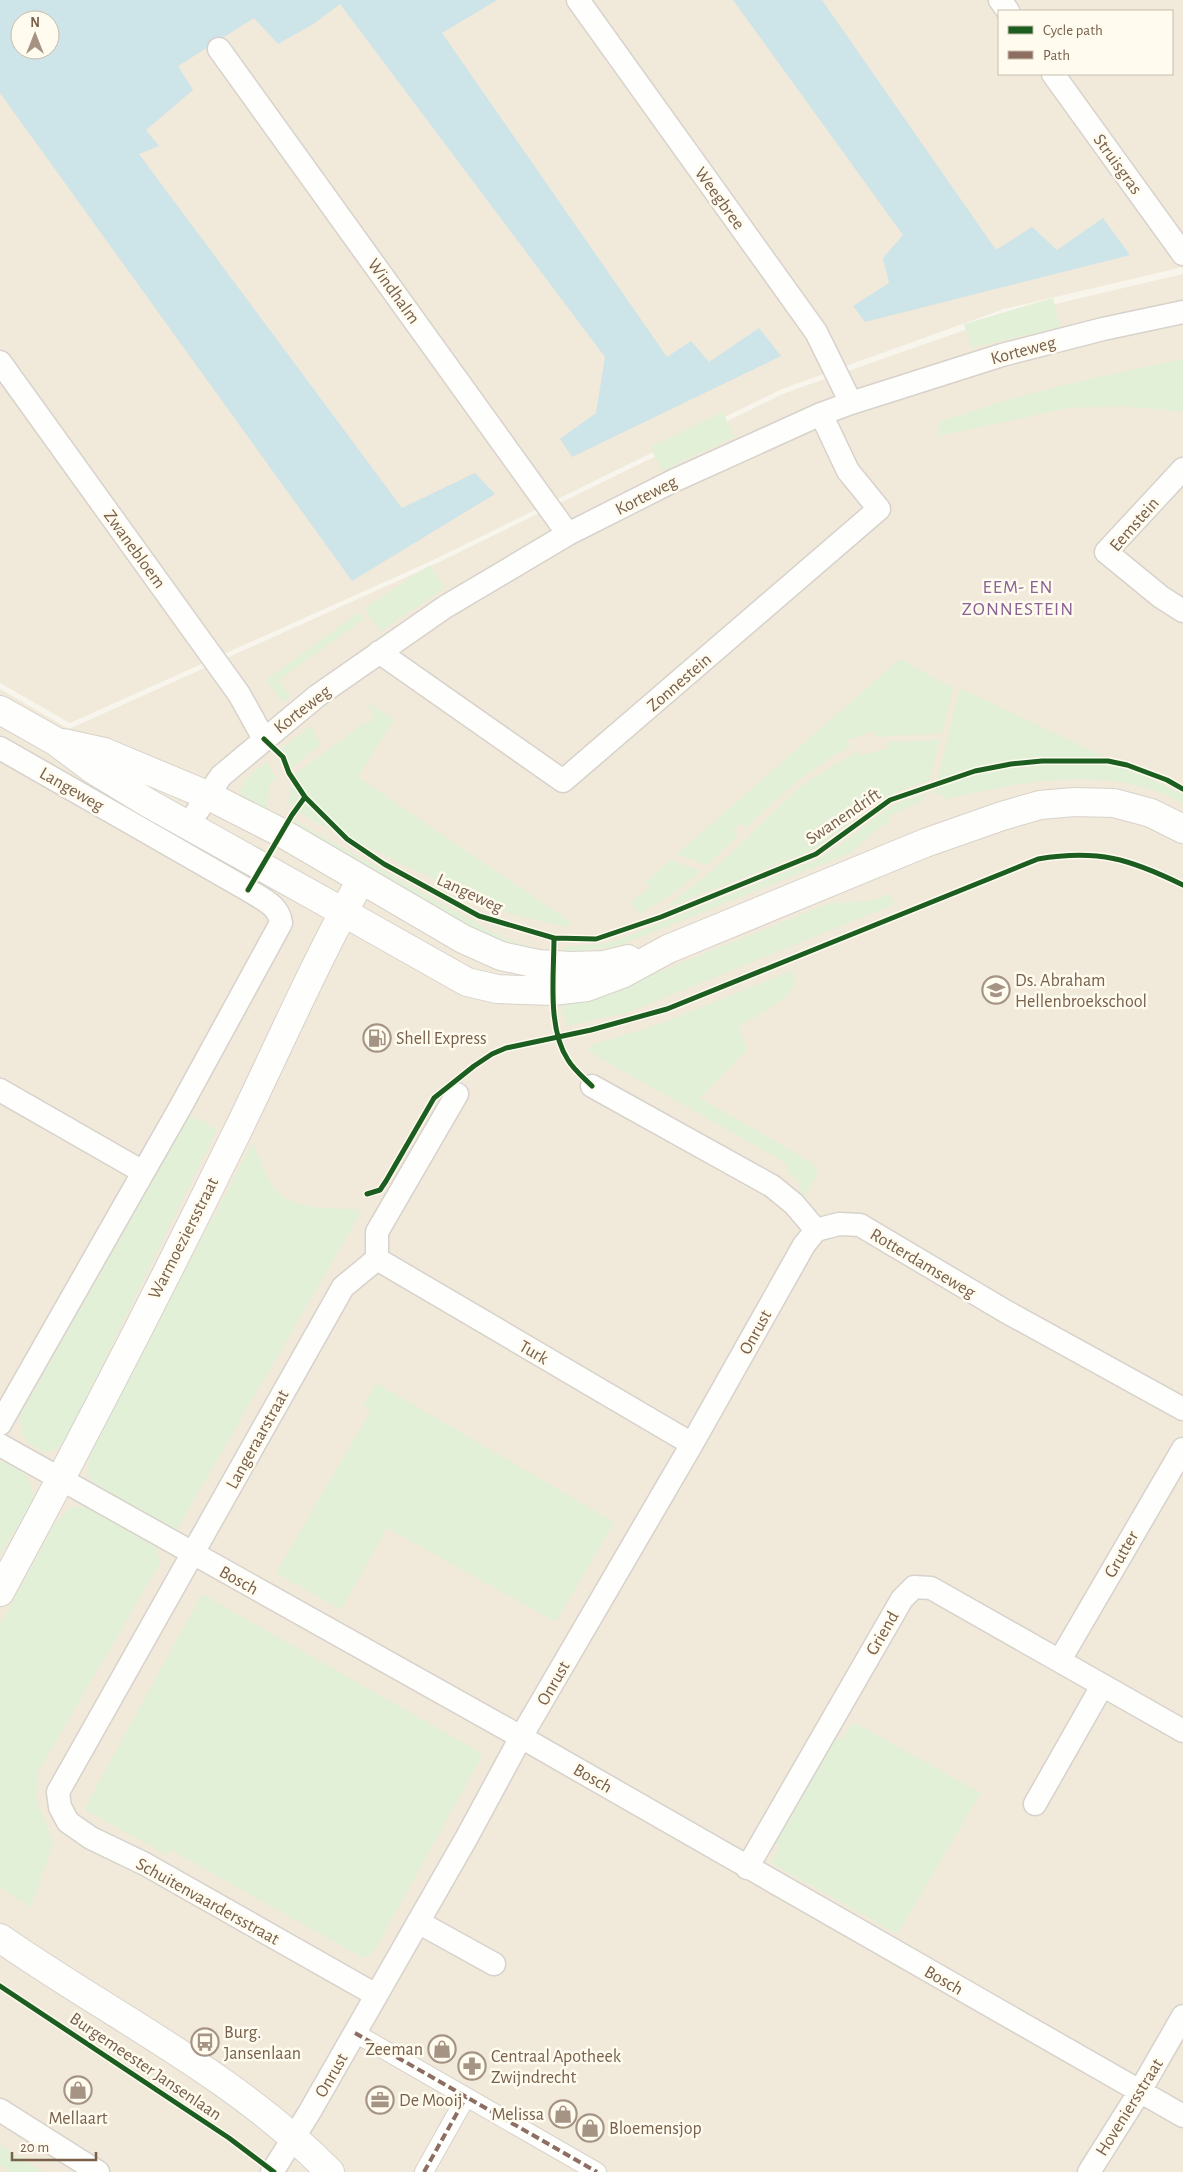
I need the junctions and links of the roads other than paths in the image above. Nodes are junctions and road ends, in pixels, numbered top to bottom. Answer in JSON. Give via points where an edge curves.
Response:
{"nodes":[{"id":1,"x":578,"y":0,"type":"edge"},
{"id":2,"x":219,"y":49,"type":"dead end"},
{"id":3,"x":1054,"y":75,"type":"edge"},
{"id":4,"x":1183,"y":254,"type":"edge"},
{"id":5,"x":1183,"y":312,"type":"edge"},
{"id":6,"x":0,"y":362,"type":"edge"},
{"id":7,"x":851,"y":403,"type":"junction"},
{"id":8,"x":821,"y":414,"type":"junction"},
{"id":9,"x":1183,"y":469,"type":"edge"},
{"id":10,"x":568,"y":534,"type":"junction"},
{"id":11,"x":1183,"y":611,"type":"edge"},
{"id":12,"x":380,"y":652,"type":"junction"},
{"id":13,"x":0,"y":710,"type":"edge"},
{"id":14,"x":264,"y":739,"type":"junction"},
{"id":15,"x":56,"y":741,"type":"junction"},
{"id":16,"x":0,"y":748,"type":"edge"},
{"id":17,"x":208,"y":796,"type":"junction"},
{"id":18,"x":188,"y":824,"type":"junction"},
{"id":19,"x":1183,"y":829,"type":"edge"},
{"id":20,"x":360,"y":880,"type":"junction"},
{"id":21,"x":343,"y":912,"type":"junction"},
{"id":22,"x":668,"y":949,"type":"junction"},
{"id":23,"x":592,"y":1086,"type":"dead end"},
{"id":24,"x":0,"y":1090,"type":"edge"},
{"id":25,"x":457,"y":1094,"type":"dead end"},
{"id":26,"x":143,"y":1172,"type":"junction"},
{"id":27,"x":816,"y":1230,"type":"junction"},
{"id":28,"x":376,"y":1259,"type":"junction"},
{"id":29,"x":1183,"y":1409,"type":"edge"},
{"id":30,"x":0,"y":1424,"type":"edge"},
{"id":31,"x":692,"y":1444,"type":"junction"},
{"id":32,"x":0,"y":1445,"type":"edge"},
{"id":33,"x":1183,"y":1448,"type":"edge"},
{"id":34,"x":61,"y":1479,"type":"junction"},
{"id":35,"x":193,"y":1554,"type":"junction"},
{"id":36,"x":0,"y":1592,"type":"edge"},
{"id":37,"x":1060,"y":1660,"type":"junction"},
{"id":38,"x":1102,"y":1686,"type":"junction"},
{"id":39,"x":1183,"y":1731,"type":"edge"},
{"id":40,"x":521,"y":1737,"type":"junction"},
{"id":41,"x":58,"y":1792,"type":"joint"},
{"id":42,"x":1035,"y":1804,"type":"dead end"},
{"id":43,"x":747,"y":1868,"type":"junction"},
{"id":44,"x":418,"y":1922,"type":"junction"},
{"id":45,"x":0,"y":1938,"type":"edge"},
{"id":46,"x":494,"y":1964,"type":"dead end"},
{"id":47,"x":376,"y":1995,"type":"junction"},
{"id":48,"x":1183,"y":2016,"type":"edge"},
{"id":49,"x":355,"y":2033,"type":"junction"},
{"id":50,"x":1140,"y":2091,"type":"junction"},
{"id":51,"x":466,"y":2097,"type":"junction"},
{"id":52,"x":0,"y":2110,"type":"edge"},
{"id":53,"x":1183,"y":2116,"type":"edge"},
{"id":54,"x":293,"y":2138,"type":"junction"},
{"id":55,"x":589,"y":2170,"type":"edge"},
{"id":56,"x":98,"y":2172,"type":"edge"},
{"id":57,"x":272,"y":2172,"type":"edge"},
{"id":58,"x":330,"y":2172,"type":"edge"},
{"id":59,"x":424,"y":2172,"type":"edge"},
{"id":60,"x":1088,"y":2172,"type":"edge"}],
"edges":[{"from":1,"to":7,"type":"street","name":"Weegbree","via":[[816,332]]},
{"from":2,"to":10,"type":"street","name":"Windhalm"},
{"from":3,"to":4,"type":"street","name":"Struisgras"},
{"from":5,"to":7,"type":"street","name":"Korteweg","via":[[1002,355]]},
{"from":6,"to":14,"type":"street","name":"Zwanebloem","via":[[239,694]]},
{"from":7,"to":8,"type":"street","name":"Korteweg"},
{"from":8,"to":10,"type":"street","name":"Korteweg","via":[[673,481]]},
{"from":8,"to":12,"type":"street","name":"Zonnestein","via":[[848,471],[880,510],[563,781]]},
{"from":9,"to":11,"type":"street","name":"Eemstein","via":[[1106,552]]},
{"from":10,"to":12,"type":"street","name":"Korteweg","via":[[502,572]]},
{"from":12,"to":14,"type":"street","name":"Korteweg","via":[[317,696]]},
{"from":13,"to":15,"type":"main road","name":"Langeweg"},
{"from":14,"to":17,"type":"street","name":"Korteweg","via":[[221,776]]},
{"from":15,"to":17,"type":"main road","name":"Langeweg","via":[[104,752]]},
{"from":15,"to":18,"type":"main road","name":"Langeweg","via":[[94,770]]},
{"from":16,"to":26,"type":"street","name":"Langeweg","via":[[275,908],[280,915],[281,923]]},
{"from":17,"to":18,"type":"street","name":"Korteweg"},
{"from":17,"to":20,"type":"main road","name":"Langeweg","via":[[282,833]]},
{"from":18,"to":21,"type":"main road","name":"Langeweg"},
{"from":19,"to":22,"type":"main road","via":[[1150,813],[1114,804],[1074,802],[1040,805],[925,843]]},
{"from":20,"to":21,"type":"main road","name":"Warmoeziersstraat"},
{"from":20,"to":22,"type":"main road","name":"Langeweg","via":[[463,939],[524,962],[604,965]]},
{"from":21,"to":22,"type":"main road","name":"Langeweg","via":[[468,982],[497,989],[553,992],[587,987],[622,974]]},
{"from":21,"to":34,"type":"main road","name":"Warmoeziersstraat","via":[[236,1133]]},
{"from":23,"to":27,"type":"street","via":[[772,1186],[794,1204]]},
{"from":24,"to":26,"type":"street"},
{"from":25,"to":28,"type":"street","via":[[377,1232]]},
{"from":26,"to":30,"type":"street"},
{"from":27,"to":29,"type":"street","name":"Rotterdamseweg","via":[[839,1224],[860,1225],[1005,1311]]},
{"from":27,"to":31,"type":"street","name":"Onrust","via":[[804,1245]]},
{"from":28,"to":31,"type":"street","name":"Turk"},
{"from":28,"to":35,"type":"street","name":"Langeraarstraat","via":[[343,1287]]},
{"from":31,"to":40,"type":"street","name":"Onrust"},
{"from":32,"to":34,"type":"street","name":"Bosch"},
{"from":33,"to":37,"type":"street","name":"Grutter"},
{"from":34,"to":35,"type":"street","name":"Bosch"},
{"from":34,"to":36,"type":"main road","name":"Warmoeziersstraat"},
{"from":35,"to":40,"type":"street","name":"Bosch"},
{"from":35,"to":41,"type":"street","name":"Langeraarstraat"},
{"from":37,"to":38,"type":"street","name":"Griend"},
{"from":37,"to":43,"type":"street","name":"Griend","via":[[931,1588],[914,1587],[902,1599]]},
{"from":38,"to":39,"type":"street","name":"Griend"},
{"from":38,"to":42,"type":"street"},
{"from":40,"to":43,"type":"street","name":"Bosch"},
{"from":40,"to":44,"type":"street","name":"Onrust"},
{"from":41,"to":47,"type":"street","name":"Schuitenvaardersstraat","via":[[60,1807],[68,1822],[91,1838],[145,1864]]},
{"from":43,"to":50,"type":"street","name":"Bosch"},
{"from":44,"to":46,"type":"street"},
{"from":44,"to":47,"type":"street","name":"Onrust"},
{"from":45,"to":54,"type":"main road","name":"Burgemeester Jansenlaan","via":[[86,1996],[218,2077]]},
{"from":47,"to":49,"type":"street","name":"Onrust"},
{"from":48,"to":50,"type":"street","name":"Hoveniersstraat"},
{"from":49,"to":51,"type":"street"},
{"from":49,"to":54,"type":"street","name":"Onrust"},
{"from":50,"to":53,"type":"street","name":"Bosch"},
{"from":50,"to":60,"type":"street","name":"Hoveniersstraat"},
{"from":51,"to":55,"type":"street"},
{"from":51,"to":59,"type":"street"},
{"from":52,"to":56,"type":"street"},
{"from":54,"to":57,"type":"street","name":"Onrust"},
{"from":54,"to":58,"type":"main road","name":"Burgemeester Jansenlaan"}]}
